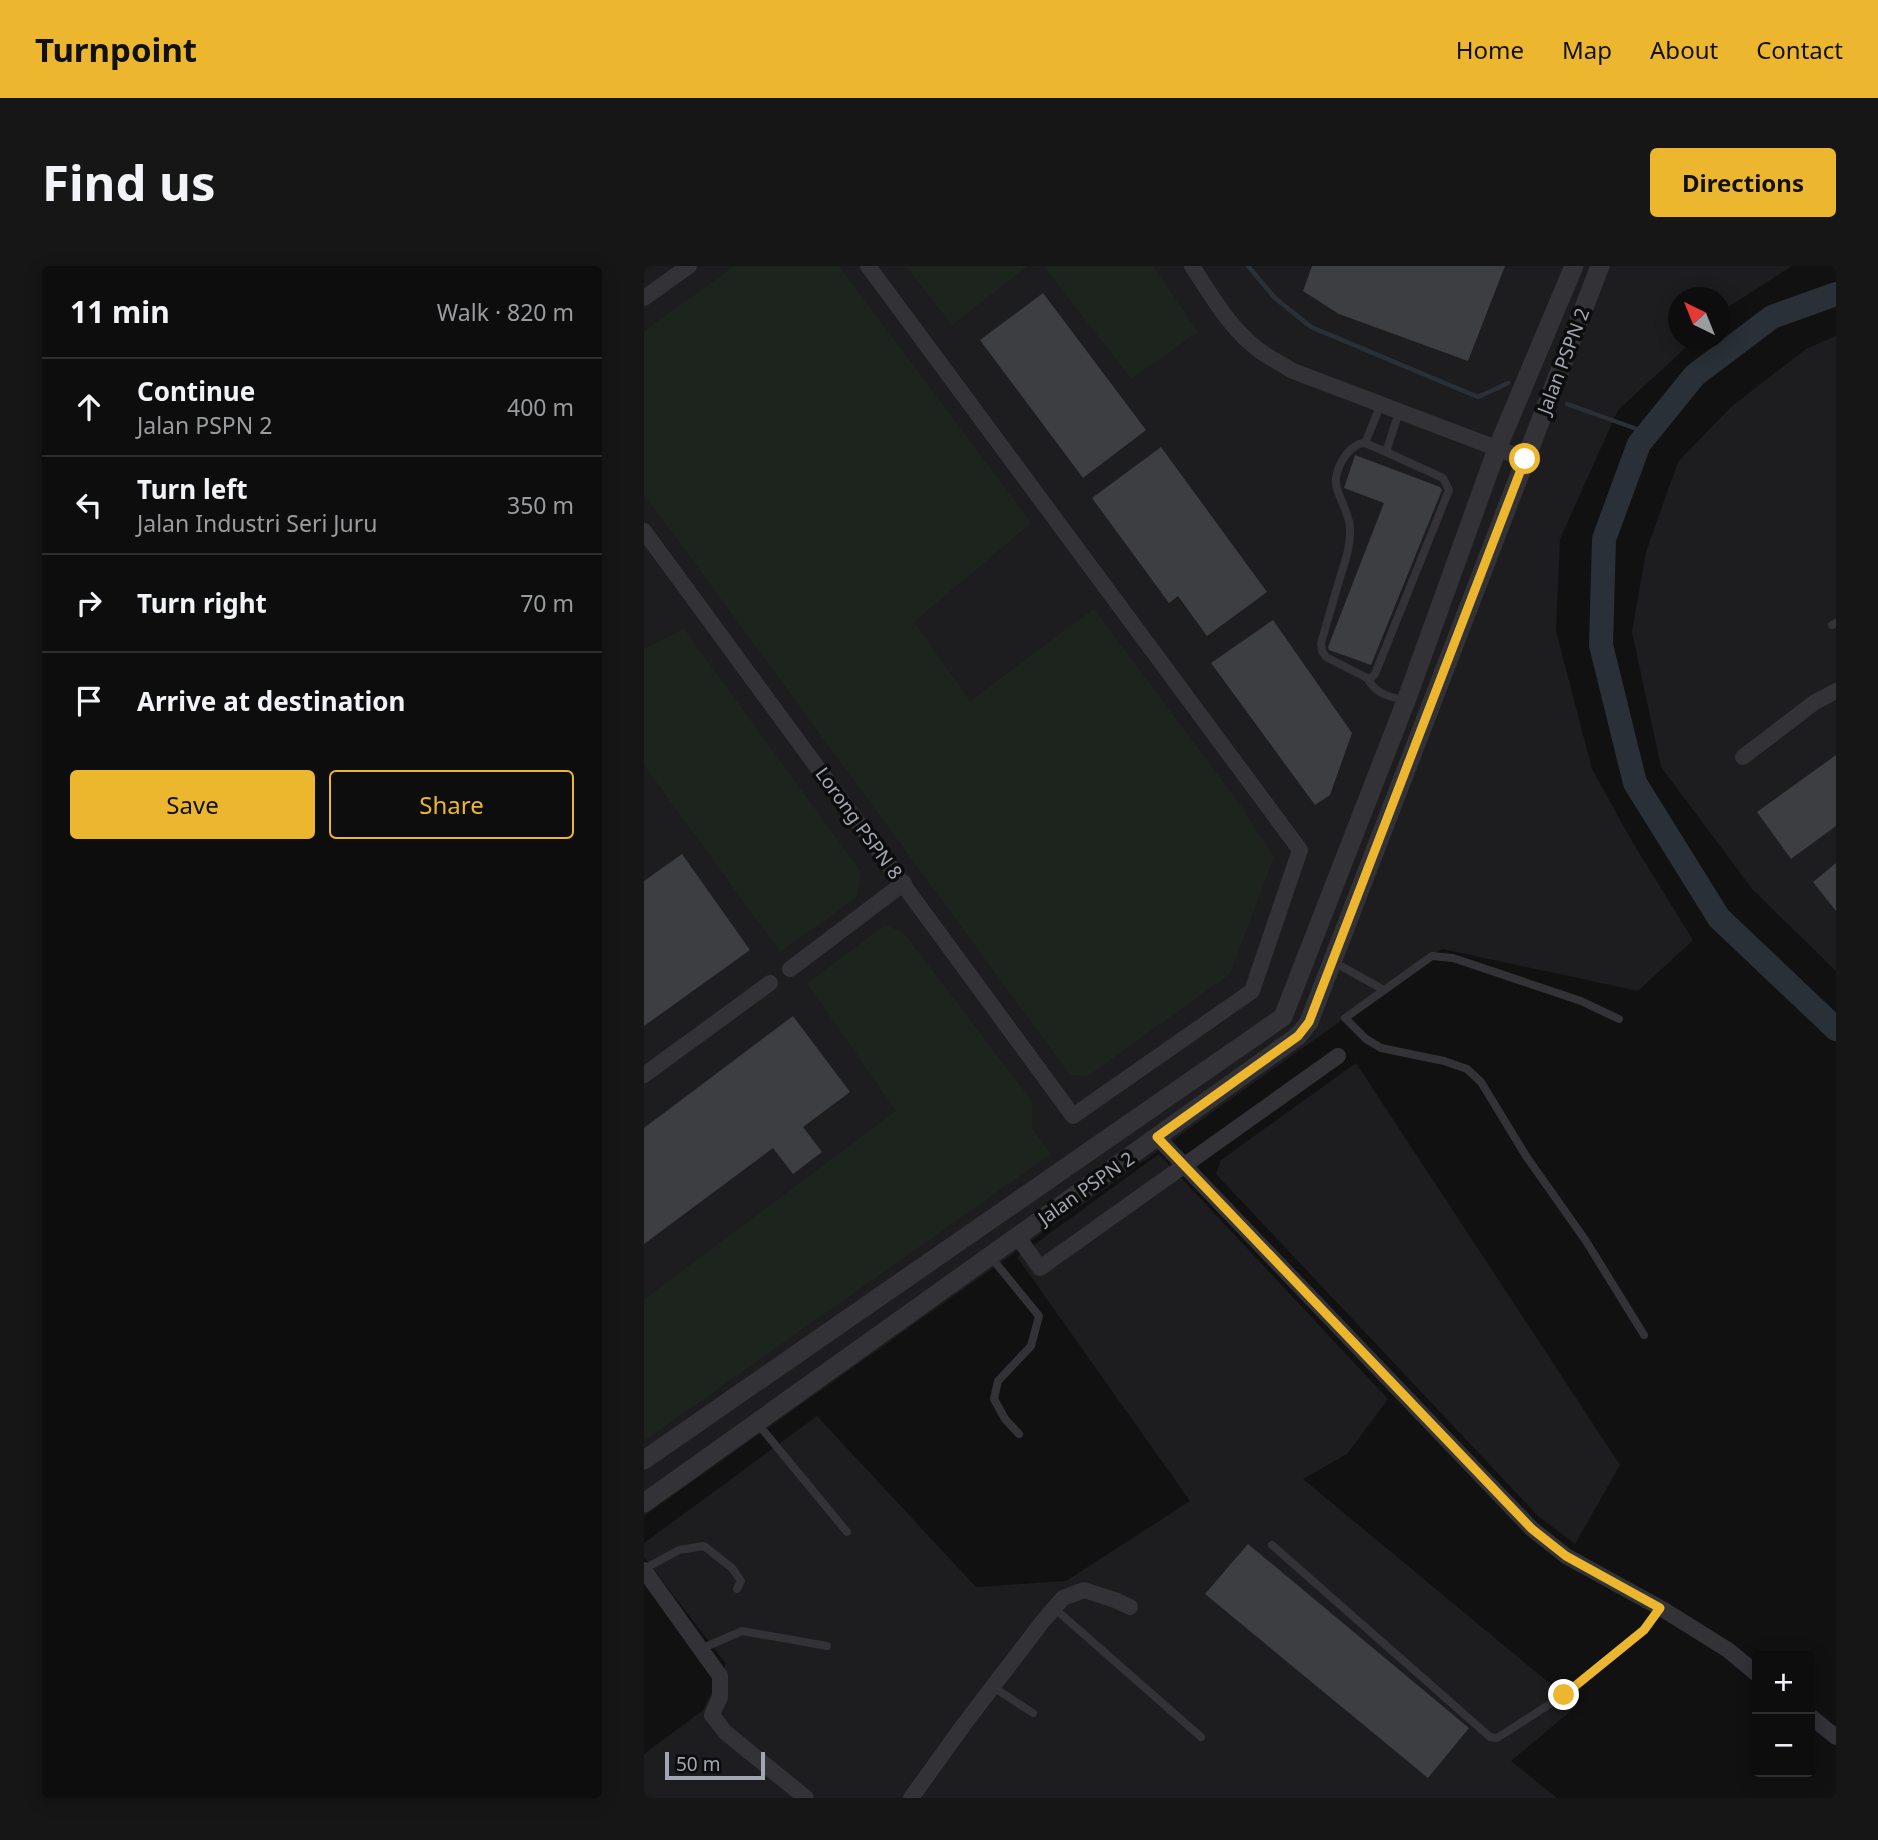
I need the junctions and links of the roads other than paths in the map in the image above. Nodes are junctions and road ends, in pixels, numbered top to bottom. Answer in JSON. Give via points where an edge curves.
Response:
{"nodes":[{"id":1,"x":689,"y":266,"type":"edge"},
{"id":2,"x":868,"y":266,"type":"edge"},
{"id":3,"x":1192,"y":266,"type":"edge"},
{"id":4,"x":1574,"y":266,"type":"edge"},
{"id":5,"x":1600,"y":266,"type":"edge"},
{"id":6,"x":644,"y":298,"type":"edge"},
{"id":7,"x":1381,"y":404,"type":"junction"},
{"id":8,"x":1399,"y":412,"type":"junction"},
{"id":9,"x":1365,"y":443,"type":"junction"},
{"id":10,"x":1497,"y":449,"type":"junction"},
{"id":11,"x":1386,"y":452,"type":"junction"},
{"id":12,"x":1525,"y":459,"type":"junction"},
{"id":13,"x":644,"y":531,"type":"edge"},
{"id":14,"x":1367,"y":678,"type":"junction"},
{"id":15,"x":1836,"y":691,"type":"edge"},
{"id":16,"x":1406,"y":701,"type":"junction"},
{"id":17,"x":1743,"y":757,"type":"dead end"},
{"id":18,"x":904,"y":883,"type":"junction"},
{"id":19,"x":1332,"y":961,"type":"junction"},
{"id":20,"x":790,"y":969,"type":"dead end"},
{"id":21,"x":770,"y":983,"type":"dead end"},
{"id":22,"x":1384,"y":990,"type":"junction"},
{"id":23,"x":1619,"y":1019,"type":"dead end"},
{"id":24,"x":1338,"y":1056,"type":"dead end"},
{"id":25,"x":644,"y":1075,"type":"edge"},
{"id":26,"x":1157,"y":1137,"type":"junction"},
{"id":27,"x":1184,"y":1166,"type":"junction"},
{"id":28,"x":1017,"y":1236,"type":"junction"},
{"id":29,"x":990,"y":1256,"type":"junction"},
{"id":30,"x":1644,"y":1335,"type":"dead end"},
{"id":31,"x":757,"y":1422,"type":"junction"},
{"id":32,"x":1018,"y":1434,"type":"dead end"},
{"id":33,"x":644,"y":1460,"type":"edge"},
{"id":34,"x":644,"y":1503,"type":"edge"},
{"id":35,"x":847,"y":1532,"type":"dead end"},
{"id":36,"x":1272,"y":1545,"type":"dead end"},
{"id":37,"x":644,"y":1570,"type":"edge"},
{"id":38,"x":737,"y":1589,"type":"dead end"},
{"id":39,"x":1130,"y":1607,"type":"dead end"},
{"id":40,"x":1054,"y":1608,"type":"junction"},
{"id":41,"x":1660,"y":1608,"type":"junction"},
{"id":42,"x":827,"y":1646,"type":"dead end"},
{"id":43,"x":701,"y":1649,"type":"junction"},
{"id":44,"x":1752,"y":1670,"type":"edge"},
{"id":45,"x":993,"y":1687,"type":"junction"},
{"id":46,"x":1033,"y":1713,"type":"dead end"},
{"id":47,"x":1815,"y":1720,"type":"edge"},
{"id":48,"x":1201,"y":1737,"type":"dead end"},
{"id":49,"x":1836,"y":1737,"type":"edge"},
{"id":50,"x":806,"y":1798,"type":"edge"},
{"id":51,"x":911,"y":1798,"type":"edge"}],
"edges":[{"from":1,"to":6,"type":"street"},
{"from":2,"to":18,"type":"street","name":"Lorong PSPN 8","via":[[1300,850],[1252,990],[1073,1116]]},
{"from":3,"to":7,"type":"street","via":[[1243,337],[1265,355],[1293,371]]},
{"from":4,"to":10,"type":"street","name":"Jalan PSPN 2"},
{"from":5,"to":12,"type":"street","name":"Jalan PSPN 2"},
{"from":7,"to":8,"type":"street"},
{"from":7,"to":9,"type":"lane"},
{"from":8,"to":10,"type":"street"},
{"from":8,"to":11,"type":"lane"},
{"from":9,"to":11,"type":"lane"},
{"from":9,"to":14,"type":"lane","via":[[1352,448],[1335,478],[1349,518],[1350,543],[1321,643],[1326,657]]},
{"from":10,"to":12,"type":"street"},
{"from":10,"to":16,"type":"street","name":"Jalan PSPN 2"},
{"from":11,"to":14,"type":"lane","via":[[1443,478],[1449,490],[1375,674]]},
{"from":12,"to":19,"type":"street","name":"Jalan PSPN 2"},
{"from":13,"to":18,"type":"street","name":"Lorong PSPN 8"},
{"from":14,"to":16,"type":"lane","via":[[1377,692]]},
{"from":15,"to":17,"type":"street"},
{"from":16,"to":33,"type":"street","name":"Jalan PSPN 2","via":[[1283,1017]]},
{"from":18,"to":20,"type":"street"},
{"from":19,"to":22,"type":"lane"},
{"from":19,"to":26,"type":"street","name":"Jalan PSPN 2","via":[[1309,1022],[1298,1036]]},
{"from":21,"to":25,"type":"street"},
{"from":22,"to":23,"type":"lane","via":[[1432,956],[1453,958],[1581,1001]]},
{"from":22,"to":30,"type":"lane","via":[[1345,1018],[1381,1048],[1444,1061],[1467,1069],[1481,1082]]},
{"from":24,"to":27,"type":"street"},
{"from":26,"to":27,"type":"street"},
{"from":26,"to":28,"type":"street","name":"Jalan PSPN 2"},
{"from":27,"to":28,"type":"street","via":[[1040,1268]]},
{"from":27,"to":41,"type":"street","via":[[1532,1529],[1566,1556]]},
{"from":28,"to":29,"type":"street","name":"Jalan PSPN 2"},
{"from":29,"to":31,"type":"street","name":"Jalan PSPN 2"},
{"from":29,"to":32,"type":"lane","via":[[1039,1316],[1031,1346],[998,1381],[994,1399]]},
{"from":31,"to":34,"type":"street","name":"Jalan PSPN 2"},
{"from":31,"to":35,"type":"lane"},
{"from":36,"to":41,"type":"lane","via":[[1490,1737],[1497,1738],[1564,1695],[1644,1630]]},
{"from":37,"to":38,"type":"lane","via":[[679,1550],[704,1546],[732,1568],[741,1581]]},
{"from":37,"to":43,"type":"street"},
{"from":39,"to":40,"type":"street","via":[[1084,1590],[1063,1598]]},
{"from":40,"to":45,"type":"street"},
{"from":40,"to":48,"type":"lane"},
{"from":41,"to":44,"type":"street"},
{"from":42,"to":43,"type":"lane","via":[[742,1631]]},
{"from":43,"to":50,"type":"street","via":[[720,1676],[720,1697],[712,1715],[725,1732]]},
{"from":45,"to":46,"type":"lane"},
{"from":45,"to":51,"type":"street"},
{"from":47,"to":49,"type":"street"}]}
